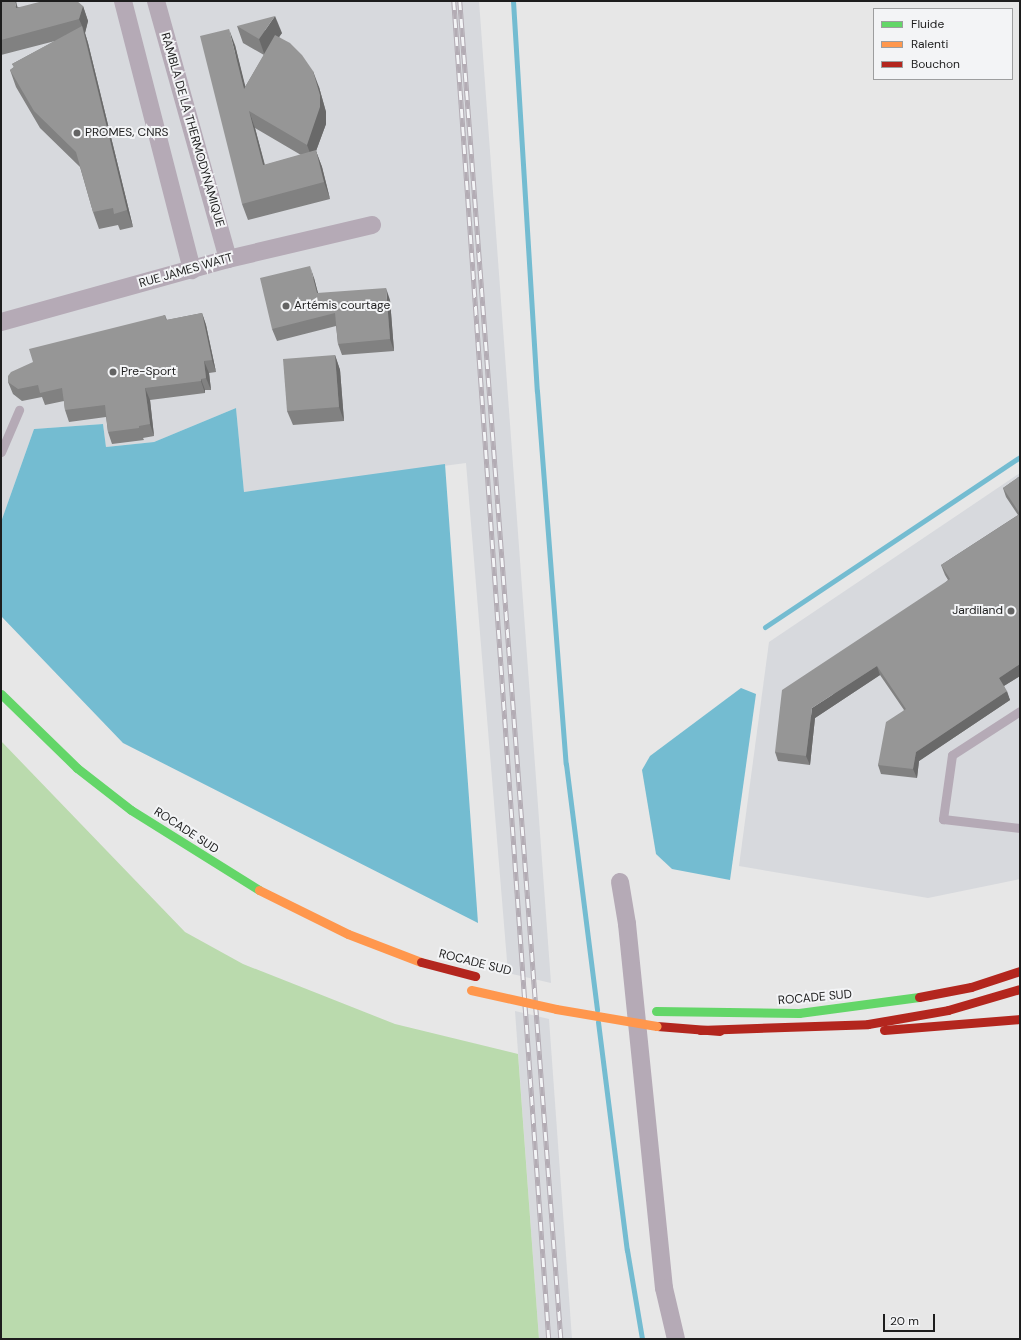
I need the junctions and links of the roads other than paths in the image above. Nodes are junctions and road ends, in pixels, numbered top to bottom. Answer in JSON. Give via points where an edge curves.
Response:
{"nodes":[{"id":1,"x":123,"y":1,"type":"edge"},
{"id":2,"x":156,"y":1,"type":"edge"},
{"id":3,"x":372,"y":225,"type":"dead end"},
{"id":4,"x":228,"y":259,"type":"junction"},
{"id":5,"x":192,"y":270,"type":"junction"},
{"id":6,"x":1,"y":322,"type":"edge"},
{"id":7,"x":19,"y":410,"type":"dead end"},
{"id":8,"x":1,"y":452,"type":"edge"},
{"id":9,"x":1,"y":694,"type":"edge"},
{"id":10,"x":1020,"y":711,"type":"edge"},
{"id":11,"x":1020,"y":828,"type":"edge"},
{"id":12,"x":620,"y":882,"type":"dead end"},
{"id":13,"x":1020,"y":971,"type":"edge"},
{"id":14,"x":479,"y":977,"type":"dead end"},
{"id":15,"x":468,"y":989,"type":"dead end"},
{"id":16,"x":1020,"y":989,"type":"edge"},
{"id":17,"x":626,"y":1006,"type":"dead end"},
{"id":18,"x":1020,"y":1019,"type":"edge"},
{"id":19,"x":700,"y":1030,"type":"junction"},
{"id":20,"x":676,"y":1339,"type":"edge"}],
"edges":[{"from":1,"to":5,"type":"street"},
{"from":2,"to":4,"type":"street","name":"RAMBLA DE LA THERMODYNAMIQUE"},
{"from":3,"to":4,"type":"street","name":"RUE JAMES WATT"},
{"from":4,"to":5,"type":"street","name":"RUE JAMES WATT"},
{"from":5,"to":6,"type":"street","name":"RUE JAMES WATT"},
{"from":7,"to":8,"type":"lane"},
{"from":9,"to":14,"type":"main road","name":"ROCADE SUD","via":[[77,768],[131,810],[269,896],[348,934],[416,961]]},
{"from":10,"to":11,"type":"lane","via":[[952,755],[943,819]]},
{"from":12,"to":20,"type":"street","via":[[627,924],[664,1288]]},
{"from":13,"to":17,"type":"main road","name":"ROCADE SUD","via":[[971,987],[910,999],[799,1014],[656,1011]]},
{"from":15,"to":19,"type":"main road","bridge":true,"via":[[556,1009],[657,1026]]},
{"from":16,"to":19,"type":"main road","via":[[948,1010],[868,1024]]},
{"from":18,"to":19,"type":"main road","via":[[811,1035]]}]}
